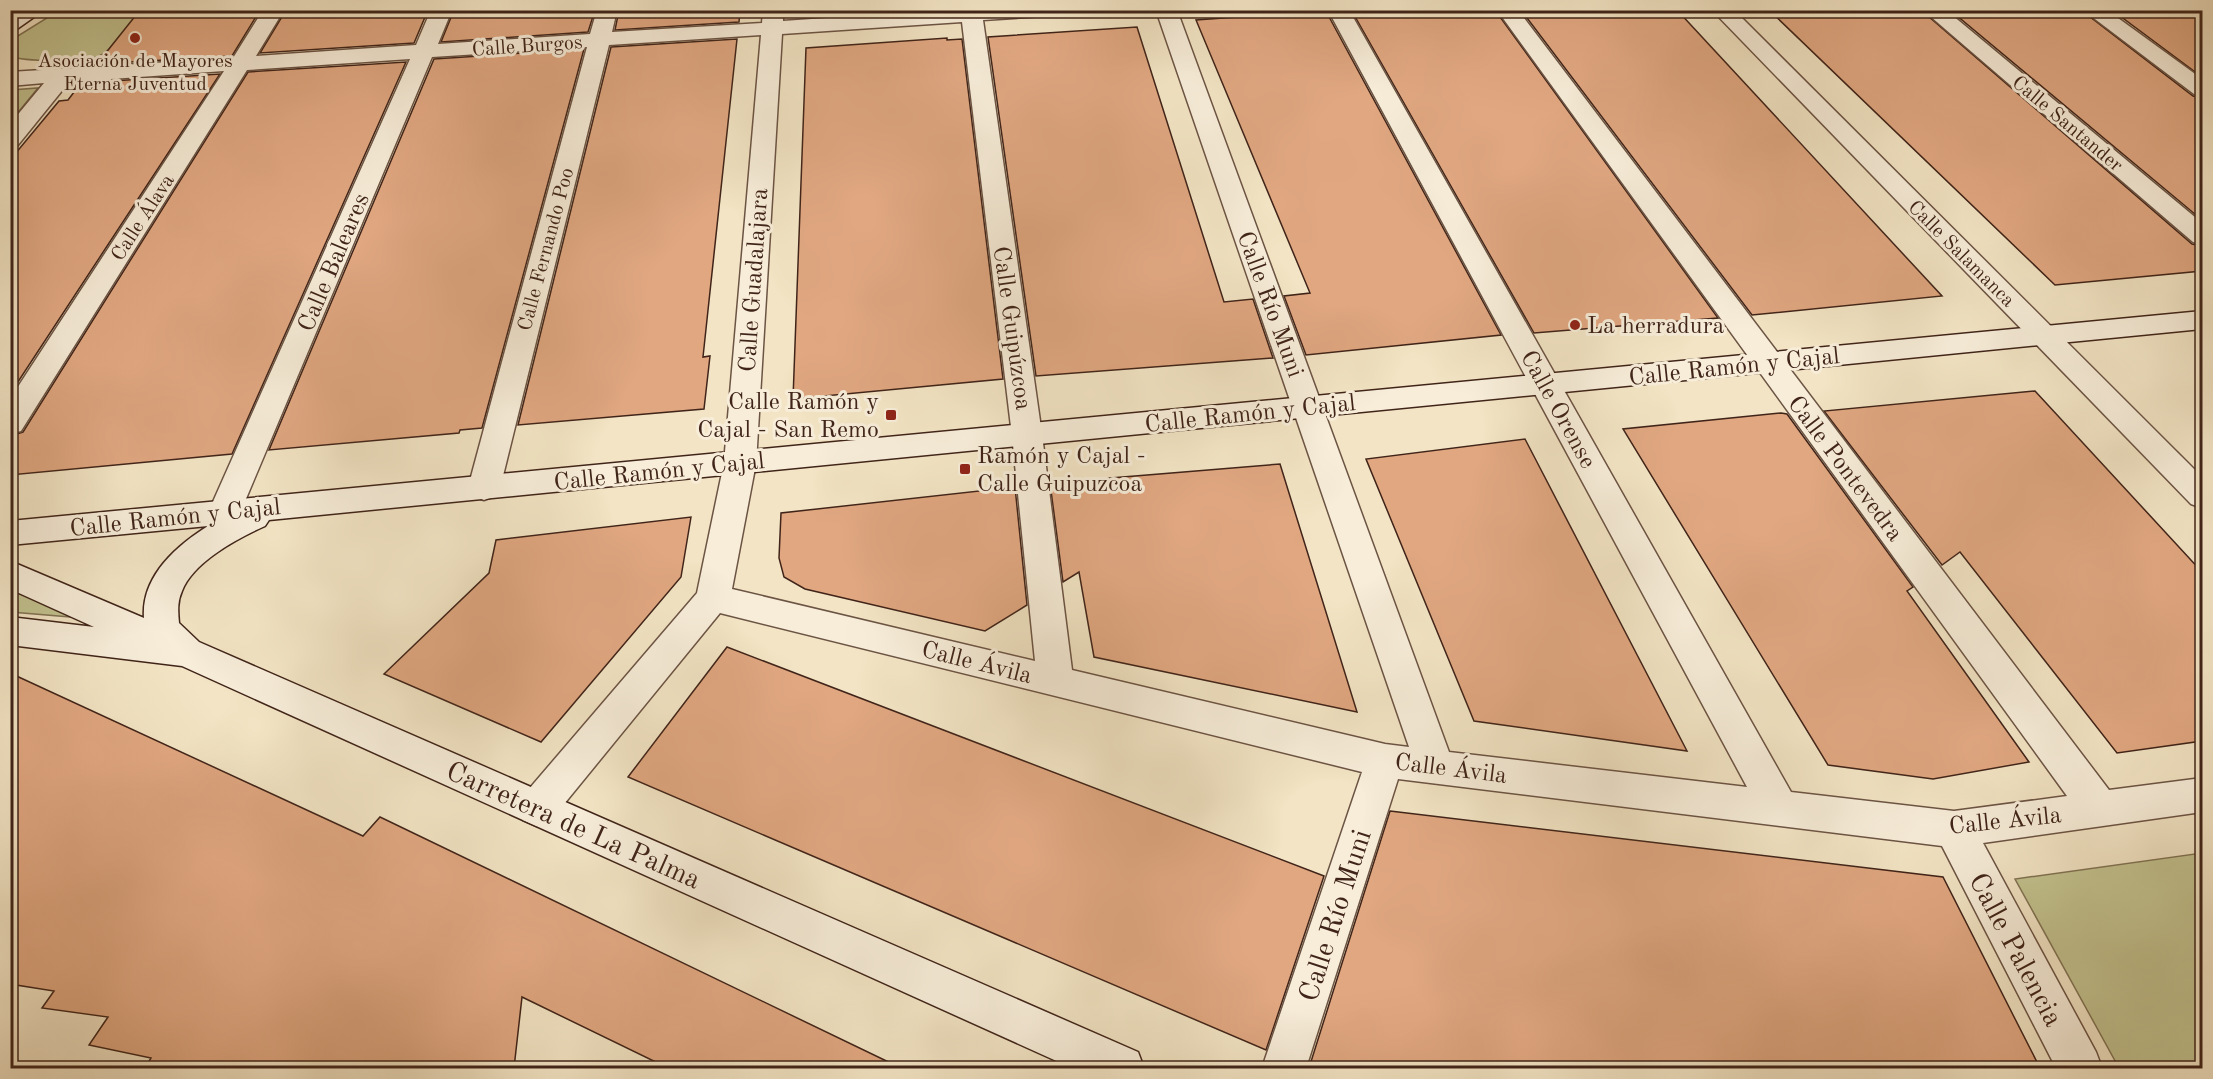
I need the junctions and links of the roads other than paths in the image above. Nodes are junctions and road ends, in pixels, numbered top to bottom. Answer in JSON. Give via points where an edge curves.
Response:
{"nodes":[{"id":1,"x":34,"y":10,"type":"edge"},
{"id":2,"x":274,"y":10,"type":"edge"},
{"id":3,"x":442,"y":10,"type":"edge"},
{"id":4,"x":607,"y":10,"type":"edge"},
{"id":5,"x":1044,"y":10,"type":"edge"},
{"id":6,"x":1166,"y":10,"type":"edge"},
{"id":7,"x":1338,"y":10,"type":"edge"},
{"id":8,"x":1507,"y":10,"type":"edge"},
{"id":9,"x":1722,"y":10,"type":"edge"},
{"id":10,"x":1933,"y":10,"type":"edge"},
{"id":11,"x":2093,"y":10,"type":"edge"},
{"id":12,"x":971,"y":13,"type":"edge"},
{"id":13,"x":773,"y":19,"type":"edge"},
{"id":14,"x":10,"y":25,"type":"edge"},
{"id":15,"x":600,"y":40,"type":"junction"},
{"id":16,"x":424,"y":51,"type":"junction"},
{"id":17,"x":240,"y":64,"type":"junction"},
{"id":18,"x":63,"y":75,"type":"junction"},
{"id":19,"x":10,"y":79,"type":"edge"},
{"id":20,"x":2202,"y":89,"type":"edge"},
{"id":21,"x":10,"y":140,"type":"edge"},
{"id":22,"x":2202,"y":236,"type":"edge"},
{"id":23,"x":2202,"y":320,"type":"edge"},
{"id":24,"x":2044,"y":336,"type":"junction"},
{"id":25,"x":1768,"y":363,"type":"junction"},
{"id":26,"x":1545,"y":384,"type":"junction"},
{"id":27,"x":1308,"y":408,"type":"junction"},
{"id":28,"x":10,"y":424,"type":"edge"},
{"id":29,"x":1028,"y":435,"type":"junction"},
{"id":30,"x":740,"y":463,"type":"junction"},
{"id":31,"x":484,"y":488,"type":"junction"},
{"id":32,"x":2202,"y":496,"type":"edge"},
{"id":33,"x":293,"y":506,"type":"junction"},
{"id":34,"x":224,"y":513,"type":"junction"},
{"id":35,"x":10,"y":534,"type":"edge"},
{"id":36,"x":10,"y":574,"type":"edge"},
{"id":37,"x":713,"y":598,"type":"junction"},
{"id":38,"x":10,"y":630,"type":"edge"},
{"id":39,"x":186,"y":652,"type":"junction"},
{"id":40,"x":1055,"y":681,"type":"junction"},
{"id":41,"x":1385,"y":761,"type":"junction"},
{"id":42,"x":1435,"y":767,"type":"junction"},
{"id":43,"x":2202,"y":795,"type":"edge"},
{"id":44,"x":537,"y":808,"type":"junction"},
{"id":45,"x":1779,"y":808,"type":"junction"},
{"id":46,"x":2100,"y":809,"type":"junction"},
{"id":47,"x":1954,"y":829,"type":"junction"},
{"id":48,"x":1104,"y":1065,"type":"edge"},
{"id":49,"x":1284,"y":1068,"type":"edge"},
{"id":50,"x":2080,"y":1068,"type":"edge"}],
"edges":[{"from":1,"to":14,"type":"street"},
{"from":2,"to":17,"type":"street","name":"Calle Álava"},
{"from":3,"to":16,"type":"street","name":"Calle Baleares"},
{"from":4,"to":15,"type":"street","name":"Calle Fernando Poo"},
{"from":5,"to":12,"type":"street","name":"Calle Burgos"},
{"from":6,"to":27,"type":"street","name":"Calle Río Muni"},
{"from":7,"to":26,"type":"street","name":"Calle Orense"},
{"from":8,"to":25,"type":"street","name":"Calle Pontevedra"},
{"from":9,"to":24,"type":"street","name":"Calle Salamanca"},
{"from":10,"to":22,"type":"street","name":"Calle Santander"},
{"from":11,"to":20,"type":"street"},
{"from":12,"to":13,"type":"street","name":"Calle Burgos"},
{"from":12,"to":29,"type":"street","name":"Calle Guipúzcoa"},
{"from":13,"to":15,"type":"street","name":"Calle Burgos"},
{"from":13,"to":30,"type":"street","name":"Calle Guadalajara"},
{"from":15,"to":16,"type":"street","name":"Calle Burgos"},
{"from":15,"to":31,"type":"street","name":"Calle Fernando Poo"},
{"from":16,"to":17,"type":"street","name":"Calle Burgos"},
{"from":16,"to":34,"type":"street","name":"Calle Baleares"},
{"from":17,"to":18,"type":"street","name":"Calle Burgos"},
{"from":17,"to":28,"type":"street","name":"Calle Álava"},
{"from":18,"to":19,"type":"street","name":"Calle Burgos"},
{"from":18,"to":21,"type":"street"},
{"from":23,"to":24,"type":"street","name":"Calle Ramón y Cajal"},
{"from":24,"to":25,"type":"street","name":"Calle Ramón y Cajal"},
{"from":24,"to":32,"type":"street","name":"Calle Salamanca"},
{"from":25,"to":26,"type":"street","name":"Calle Ramón y Cajal"},
{"from":25,"to":46,"type":"street","name":"Calle Pontevedra"},
{"from":26,"to":27,"type":"street","name":"Calle Ramón y Cajal"},
{"from":26,"to":45,"type":"street","name":"Calle Orense"},
{"from":27,"to":29,"type":"street","name":"Calle Ramón y Cajal"},
{"from":27,"to":42,"type":"street","name":"Calle Río Muni"},
{"from":29,"to":30,"type":"street","name":"Calle Ramón y Cajal"},
{"from":29,"to":40,"type":"street","name":"Calle Guipúzcoa"},
{"from":30,"to":31,"type":"street","name":"Calle Ramón y Cajal"},
{"from":30,"to":37,"type":"street","name":"Calle Guadalajara"},
{"from":31,"to":33,"type":"street","name":"Calle Ramón y Cajal"},
{"from":33,"to":34,"type":"street","name":"Calle Ramón y Cajal"},
{"from":33,"to":39,"type":"street","via":[[262,514],[220,533],[173,576],[163,593],[162,626]]},
{"from":34,"to":35,"type":"street","name":"Calle Ramón y Cajal"},
{"from":36,"to":39,"type":"street"},
{"from":37,"to":40,"type":"street","name":"Calle Ávila"},
{"from":37,"to":44,"type":"street","name":"Calle Guadalajara"},
{"from":38,"to":39,"type":"street","name":"Carretera de La Palma"},
{"from":39,"to":44,"type":"street","name":"Carretera de La Palma"},
{"from":40,"to":41,"type":"street","name":"Calle Ávila"},
{"from":41,"to":42,"type":"street","name":"Calle Ávila"},
{"from":41,"to":49,"type":"street","name":"Calle Río Muni"},
{"from":42,"to":45,"type":"street","name":"Calle Ávila"},
{"from":43,"to":46,"type":"street","name":"Calle Ávila"},
{"from":44,"to":48,"type":"street","name":"Carretera de La Palma"},
{"from":45,"to":47,"type":"street","name":"Calle Ávila"},
{"from":46,"to":47,"type":"street","name":"Calle Ávila"},
{"from":47,"to":50,"type":"street","name":"Calle Palencia"}]}
